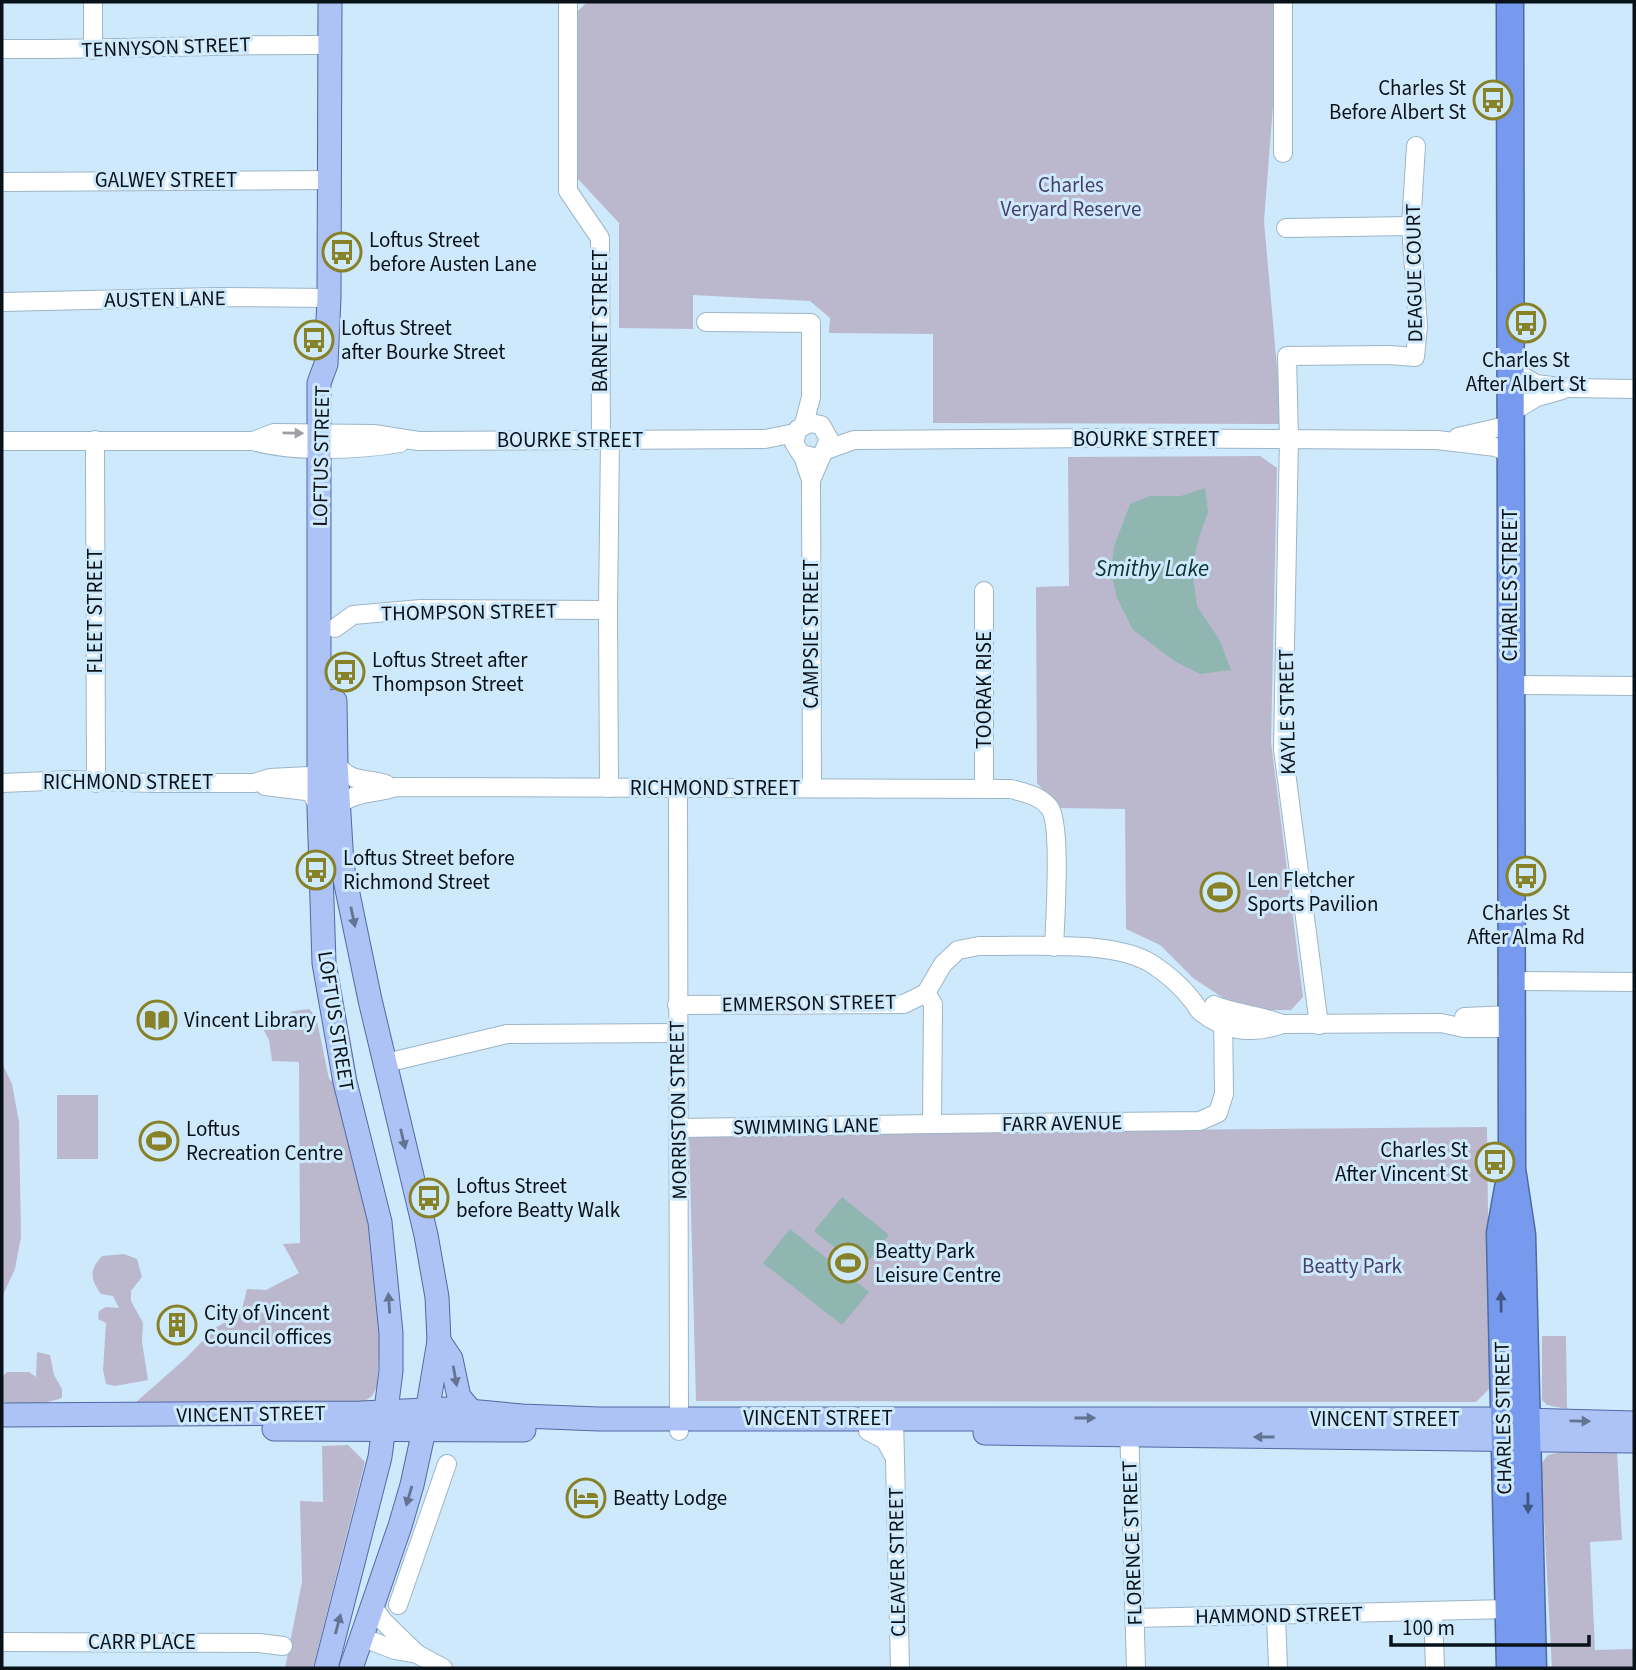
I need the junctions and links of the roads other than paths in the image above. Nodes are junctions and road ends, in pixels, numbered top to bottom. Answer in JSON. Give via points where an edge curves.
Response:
{"nodes":[{"id":1,"x":93,"y":2,"type":"edge"},
{"id":2,"x":330,"y":2,"type":"edge"},
{"id":3,"x":568,"y":2,"type":"edge"},
{"id":4,"x":1283,"y":2,"type":"edge"},
{"id":5,"x":1510,"y":2,"type":"edge"},
{"id":6,"x":331,"y":45,"type":"junction"},
{"id":7,"x":2,"y":49,"type":"edge"},
{"id":8,"x":93,"y":50,"type":"junction"},
{"id":9,"x":1416,"y":146,"type":"dead end"},
{"id":10,"x":1283,"y":153,"type":"dead end"},
{"id":11,"x":330,"y":180,"type":"junction"},
{"id":12,"x":2,"y":182,"type":"edge"},
{"id":13,"x":1411,"y":226,"type":"junction"},
{"id":14,"x":1286,"y":228,"type":"dead end"},
{"id":15,"x":329,"y":298,"type":"junction"},
{"id":16,"x":2,"y":302,"type":"edge"},
{"id":17,"x":706,"y":322,"type":"dead end"},
{"id":18,"x":1287,"y":356,"type":"joint"},
{"id":19,"x":1510,"y":369,"type":"junction"},
{"id":20,"x":1569,"y":388,"type":"junction"},
{"id":21,"x":1634,"y":389,"type":"edge"},
{"id":22,"x":1510,"y":419,"type":"junction"},
{"id":23,"x":811,"y":428,"type":"junction"},
{"id":24,"x":765,"y":439,"type":"junction"},
{"id":25,"x":1289,"y":439,"type":"junction"},
{"id":26,"x":95,"y":440,"type":"junction"},
{"id":27,"x":606,"y":440,"type":"junction"},
{"id":28,"x":854,"y":440,"type":"junction"},
{"id":29,"x":1437,"y":440,"type":"junction"},
{"id":30,"x":327,"y":441,"type":"junction"},
{"id":31,"x":2,"y":442,"type":"edge"},
{"id":32,"x":812,"y":453,"type":"junction"},
{"id":33,"x":1511,"y":454,"type":"junction"},
{"id":34,"x":984,"y":591,"type":"dead end"},
{"id":35,"x":608,"y":610,"type":"junction"},
{"id":36,"x":335,"y":628,"type":"junction"},
{"id":37,"x":1510,"y":685,"type":"junction"},
{"id":38,"x":1634,"y":686,"type":"edge"},
{"id":39,"x":330,"y":771,"type":"junction"},
{"id":40,"x":2,"y":783,"type":"edge"},
{"id":41,"x":96,"y":783,"type":"junction"},
{"id":42,"x":254,"y":783,"type":"junction"},
{"id":43,"x":396,"y":787,"type":"junction"},
{"id":44,"x":609,"y":788,"type":"junction"},
{"id":45,"x":811,"y":788,"type":"junction"},
{"id":46,"x":678,"y":789,"type":"junction"},
{"id":47,"x":984,"y":789,"type":"junction"},
{"id":48,"x":329,"y":807,"type":"junction"},
{"id":49,"x":1054,"y":947,"type":"junction"},
{"id":50,"x":1510,"y":981,"type":"junction"},
{"id":51,"x":1634,"y":982,"type":"edge"},
{"id":52,"x":926,"y":993,"type":"junction"},
{"id":53,"x":677,"y":1005,"type":"junction"},
{"id":54,"x":1223,"y":1018,"type":"junction"},
{"id":55,"x":1511,"y":1021,"type":"junction"},
{"id":56,"x":1319,"y":1025,"type":"junction"},
{"id":57,"x":677,"y":1033,"type":"junction"},
{"id":58,"x":386,"y":1063,"type":"junction"},
{"id":59,"x":932,"y":1124,"type":"junction"},
{"id":60,"x":679,"y":1128,"type":"junction"},
{"id":61,"x":439,"y":1341,"type":"junction"},
{"id":62,"x":471,"y":1410,"type":"junction"},
{"id":63,"x":2,"y":1415,"type":"edge"},
{"id":64,"x":426,"y":1420,"type":"junction"},
{"id":65,"x":385,"y":1421,"type":"junction"},
{"id":66,"x":1634,"y":1423,"type":"edge"},
{"id":67,"x":894,"y":1424,"type":"junction"},
{"id":68,"x":679,"y":1425,"type":"junction"},
{"id":69,"x":1129,"y":1427,"type":"junction"},
{"id":70,"x":2,"y":1428,"type":"edge"},
{"id":71,"x":1515,"y":1429,"type":"junction"},
{"id":72,"x":868,"y":1431,"type":"junction"},
{"id":73,"x":1634,"y":1441,"type":"edge"},
{"id":74,"x":894,"y":1456,"type":"junction"},
{"id":75,"x":447,"y":1465,"type":"dead end"},
{"id":76,"x":400,"y":1526,"type":"junction"},
{"id":77,"x":423,"y":1534,"type":"junction"},
{"id":78,"x":372,"y":1605,"type":"junction"},
{"id":79,"x":398,"y":1605,"type":"dead end"},
{"id":80,"x":1508,"y":1609,"type":"junction"},
{"id":81,"x":1433,"y":1611,"type":"junction"},
{"id":82,"x":1276,"y":1615,"type":"junction"},
{"id":83,"x":1135,"y":1618,"type":"junction"},
{"id":84,"x":361,"y":1637,"type":"junction"},
{"id":85,"x":2,"y":1642,"type":"edge"},
{"id":86,"x":283,"y":1646,"type":"dead end"},
{"id":87,"x":417,"y":1654,"type":"junction"},
{"id":88,"x":326,"y":1668,"type":"edge"},
{"id":89,"x":351,"y":1668,"type":"edge"},
{"id":90,"x":443,"y":1668,"type":"edge"},
{"id":91,"x":900,"y":1668,"type":"edge"},
{"id":92,"x":1136,"y":1668,"type":"edge"},
{"id":93,"x":1278,"y":1668,"type":"edge"},
{"id":94,"x":1435,"y":1668,"type":"edge"},
{"id":95,"x":1510,"y":1668,"type":"edge"},
{"id":96,"x":1533,"y":1668,"type":"edge"}],
"edges":[{"from":1,"to":8,"type":"street"},
{"from":2,"to":6,"type":"main road","name":"LOFTUS STREET"},
{"from":3,"to":27,"type":"street","name":"BARNET STREET","via":[[568,191],[600,238]]},
{"from":4,"to":10,"type":"street"},
{"from":5,"to":19,"type":"highway","name":"CHARLES STREET"},
{"from":6,"to":8,"type":"street","name":"TENNYSON STREET"},
{"from":6,"to":11,"type":"main road","name":"LOFTUS STREET"},
{"from":7,"to":8,"type":"street","name":"TENNYSON STREET"},
{"from":9,"to":13,"type":"street","name":"DEAGUE COURT"},
{"from":11,"to":12,"type":"street","name":"GALWEY STREET"},
{"from":11,"to":15,"type":"main road","name":"LOFTUS STREET"},
{"from":13,"to":14,"type":"street"},
{"from":13,"to":18,"type":"street","name":"DEAGUE COURT","via":[[1418,326],[1415,357]]},
{"from":15,"to":16,"type":"street","name":"AUSTEN LANE"},
{"from":15,"to":30,"type":"main road","name":"LOFTUS STREET","via":[[326,364],[334,385]]},
{"from":17,"to":23,"type":"street","via":[[811,323]]},
{"from":18,"to":25,"type":"street","name":"KAYLE STREET"},
{"from":19,"to":20,"type":"street","via":[[1536,384]]},
{"from":19,"to":22,"type":"highway","name":"CHARLES STREET"},
{"from":20,"to":21,"type":"street"},
{"from":20,"to":22,"type":"street","name":"BOURKE STREET","via":[[1536,397]]},
{"from":22,"to":29,"type":"street","name":"BOURKE STREET","via":[[1471,436]]},
{"from":22,"to":33,"type":"highway","name":"CHARLES STREET"},
{"from":23,"to":24,"type":"street","name":"BOURKE STREET"},
{"from":23,"to":28,"type":"street","name":"BOURKE STREET"},
{"from":23,"to":32,"type":"street","via":[[829,439]]},
{"from":23,"to":32,"type":"street","via":[[794,443]]},
{"from":24,"to":27,"type":"street","name":"BOURKE STREET"},
{"from":24,"to":32,"type":"street","name":"BOURKE STREET"},
{"from":25,"to":28,"type":"street","name":"BOURKE STREET"},
{"from":25,"to":29,"type":"street","name":"BOURKE STREET"},
{"from":25,"to":56,"type":"street","name":"KAYLE STREET","via":[[1283,749]]},
{"from":26,"to":30,"type":"street","name":"BOURKE STREET","via":[[253,441],[273,447]]},
{"from":26,"to":31,"type":"street","name":"BOURKE STREET"},
{"from":26,"to":41,"type":"street","name":"FLEET STREET"},
{"from":27,"to":30,"type":"street","name":"BOURKE STREET","via":[[418,441],[374,434]]},
{"from":27,"to":35,"type":"street","name":"BARNET STREET"},
{"from":28,"to":32,"type":"street","name":"BOURKE STREET"},
{"from":29,"to":33,"type":"street","name":"BOURKE STREET","via":[[1496,447]]},
{"from":30,"to":36,"type":"main road","name":"LOFTUS STREET"},
{"from":30,"to":39,"type":"main road","name":"LOFTUS STREET"},
{"from":32,"to":45,"type":"street","name":"CAMPSIE STREET"},
{"from":33,"to":37,"type":"highway","name":"CHARLES STREET"},
{"from":34,"to":47,"type":"street","name":"TOORAK RISE"},
{"from":35,"to":36,"type":"street","name":"THOMPSON STREET","via":[[421,609],[353,615]]},
{"from":35,"to":44,"type":"street","name":"BARNET STREET"},
{"from":36,"to":39,"type":"main road","name":"LOFTUS STREET"},
{"from":37,"to":38,"type":"street"},
{"from":37,"to":50,"type":"highway","name":"CHARLES STREET"},
{"from":39,"to":42,"type":"street","name":"RICHMOND STREET"},
{"from":39,"to":43,"type":"street","name":"RICHMOND STREET"},
{"from":39,"to":48,"type":"main road","name":"LOFTUS STREET"},
{"from":40,"to":41,"type":"street","name":"RICHMOND STREET"},
{"from":41,"to":42,"type":"street","name":"RICHMOND STREET"},
{"from":42,"to":48,"type":"street","name":"RICHMOND STREET","via":[[306,792]]},
{"from":43,"to":44,"type":"street","name":"RICHMOND STREET"},
{"from":43,"to":48,"type":"street","name":"RICHMOND STREET","via":[[361,793]]},
{"from":44,"to":46,"type":"street","name":"RICHMOND STREET"},
{"from":45,"to":46,"type":"street","name":"RICHMOND STREET"},
{"from":45,"to":47,"type":"street","name":"RICHMOND STREET"},
{"from":46,"to":53,"type":"street","name":"MORRISTON STREET"},
{"from":47,"to":49,"type":"street","name":"RICHMOND STREET","via":[[1035,795],[1051,808],[1056,829]]},
{"from":48,"to":58,"type":"main road","name":"LOFTUS STREET","one_way":true},
{"from":65,"to":48,"type":"main road","name":"LOFTUS STREET","one_way":true,"via":[[391,1333],[385,1258],[326,979]]},
{"from":49,"to":52,"type":"street","name":"EMMERSON STREET","via":[[958,950],[943,964]]},
{"from":49,"to":54,"type":"street","name":"EMMERSON STREET","via":[[1109,948],[1132,954]]},
{"from":50,"to":51,"type":"street"},
{"from":50,"to":55,"type":"highway","name":"CHARLES STREET"},
{"from":52,"to":53,"type":"street","name":"EMMERSON STREET","via":[[904,1004]]},
{"from":52,"to":59,"type":"street","via":[[933,1004]]},
{"from":53,"to":57,"type":"street","name":"MORRISTON STREET"},
{"from":54,"to":56,"type":"street","name":"EMMERSON STREET","via":[[1254,1031],[1282,1024]]},
{"from":54,"to":59,"type":"street","name":"FARR AVENUE","via":[[1224,1094],[1218,1113],[1200,1121]]},
{"from":55,"to":56,"type":"street","name":"EMMERSON STREET","via":[[1465,1016],[1441,1023]]},
{"from":55,"to":71,"type":"highway","name":"CHARLES STREET","via":[[1512,1169],[1500,1233]]},
{"from":57,"to":58,"type":"street","via":[[507,1034]]},
{"from":57,"to":60,"type":"street","name":"MORRISTON STREET"},
{"from":58,"to":61,"type":"main road","name":"LOFTUS STREET","one_way":true,"via":[[433,1272]]},
{"from":59,"to":60,"type":"street","name":"SWIMMING LANE"},
{"from":60,"to":68,"type":"street","name":"MORRISTON STREET"},
{"from":61,"to":62,"type":"main road","one_way":true,"via":[[452,1359],[460,1396]]},
{"from":61,"to":64,"type":"main road","name":"LOFTUS STREET"},
{"from":62,"to":64,"type":"main road","name":"VINCENT STREET"},
{"from":62,"to":68,"type":"main road","name":"VINCENT STREET"},
{"from":63,"to":65,"type":"main road","name":"VINCENT STREET"},
{"from":64,"to":65,"type":"main road","name":"VINCENT STREET"},
{"from":64,"to":68,"type":"main road","name":"VINCENT STREET"},
{"from":64,"to":76,"type":"main road","name":"LOFTUS STREET","one_way":true},
{"from":65,"to":70,"type":"main road","name":"VINCENT STREET","via":[[253,1428]]},
{"from":88,"to":65,"type":"main road","name":"LOFTUS STREET","one_way":true,"via":[[380,1457]]},
{"from":71,"to":66,"type":"main road","name":"VINCENT STREET","one_way":true},
{"from":67,"to":68,"type":"main road","name":"VINCENT STREET"},
{"from":67,"to":69,"type":"main road","name":"VINCENT STREET"},
{"from":67,"to":72,"type":"main road","name":"VINCENT STREET"},
{"from":67,"to":74,"type":"street","name":"CLEAVER STREET"},
{"from":68,"to":72,"type":"main road","name":"VINCENT STREET"},
{"from":69,"to":71,"type":"main road","name":"VINCENT STREET"},
{"from":69,"to":83,"type":"street","name":"FLORENCE STREET"},
{"from":71,"to":73,"type":"main road","name":"VINCENT STREET"},
{"from":71,"to":80,"type":"highway","name":"CHARLES STREET"},
{"from":71,"to":96,"type":"highway","name":"CHARLES STREET","one_way":true},
{"from":72,"to":74,"type":"street","name":"CLEAVER STREET","via":[[885,1440]]},
{"from":74,"to":91,"type":"street","name":"CLEAVER STREET"},
{"from":75,"to":77,"type":"street"},
{"from":76,"to":77,"type":"street"},
{"from":76,"to":78,"type":"main road","name":"LOFTUS STREET"},
{"from":77,"to":79,"type":"street"},
{"from":78,"to":84,"type":"main road","name":"LOFTUS STREET"},
{"from":78,"to":87,"type":"street"},
{"from":80,"to":81,"type":"street","name":"HAMMOND STREET"},
{"from":80,"to":95,"type":"highway","name":"CHARLES STREET"},
{"from":81,"to":82,"type":"street","name":"HAMMOND STREET"},
{"from":81,"to":94,"type":"street"},
{"from":82,"to":83,"type":"street","name":"HAMMOND STREET"},
{"from":82,"to":93,"type":"street"},
{"from":83,"to":92,"type":"street","name":"FLORENCE STREET"},
{"from":84,"to":87,"type":"street"},
{"from":84,"to":89,"type":"main road","name":"LOFTUS STREET"},
{"from":85,"to":86,"type":"street","name":"CARR PLACE"},
{"from":87,"to":90,"type":"street"}]}
